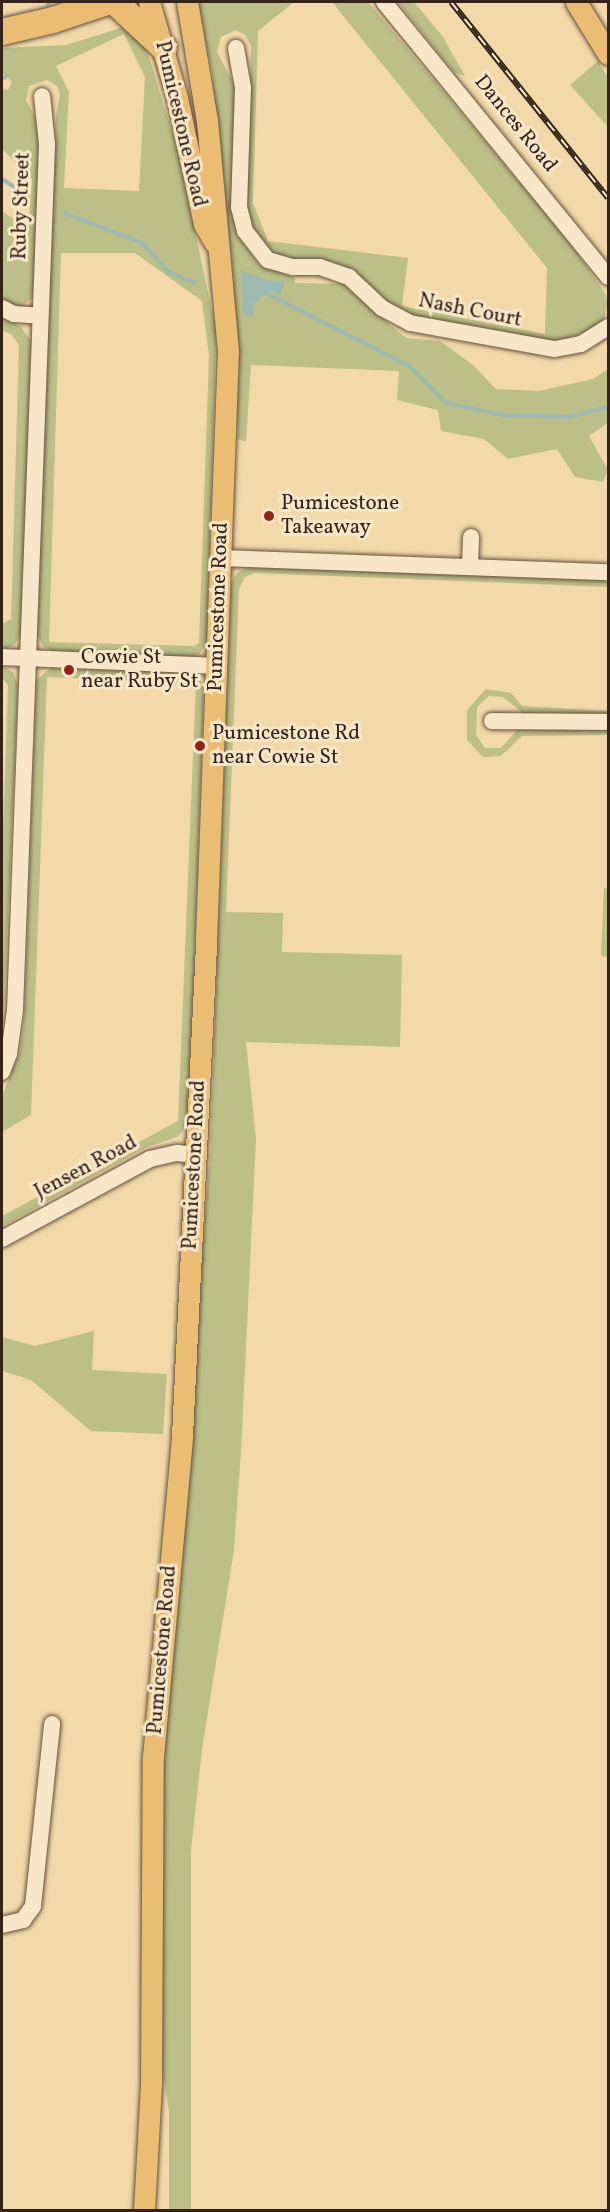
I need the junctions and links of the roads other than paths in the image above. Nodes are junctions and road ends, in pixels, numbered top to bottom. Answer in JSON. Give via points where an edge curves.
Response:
{"nodes":[{"id":1,"x":107,"y":2,"type":"edge"},
{"id":2,"x":115,"y":2,"type":"edge"},
{"id":3,"x":149,"y":2,"type":"edge"},
{"id":4,"x":187,"y":2,"type":"edge"},
{"id":5,"x":384,"y":2,"type":"edge"},
{"id":6,"x":576,"y":2,"type":"edge"},
{"id":7,"x":2,"y":32,"type":"edge"},
{"id":8,"x":164,"y":48,"type":"junction"},
{"id":9,"x":236,"y":48,"type":"dead end"},
{"id":10,"x":609,"y":54,"type":"edge"},
{"id":11,"x":42,"y":96,"type":"dead end"},
{"id":12,"x":216,"y":244,"type":"junction"},
{"id":13,"x":609,"y":278,"type":"edge"},
{"id":14,"x":2,"y":308,"type":"edge"},
{"id":15,"x":40,"y":316,"type":"junction"},
{"id":16,"x":609,"y":327,"type":"edge"},
{"id":17,"x":471,"y":537,"type":"dead end"},
{"id":18,"x":221,"y":558,"type":"junction"},
{"id":19,"x":470,"y":567,"type":"junction"},
{"id":20,"x":609,"y":572,"type":"edge"},
{"id":21,"x":2,"y":657,"type":"edge"},
{"id":22,"x":28,"y":657,"type":"junction"},
{"id":23,"x":217,"y":666,"type":"junction"},
{"id":24,"x":492,"y":721,"type":"dead end"},
{"id":25,"x":609,"y":722,"type":"edge"},
{"id":26,"x":2,"y":1072,"type":"edge"},
{"id":27,"x":196,"y":1155,"type":"junction"},
{"id":28,"x":2,"y":1239,"type":"edge"},
{"id":29,"x":52,"y":1724,"type":"dead end"},
{"id":30,"x":2,"y":1925,"type":"edge"},
{"id":31,"x":151,"y":2086,"type":"junction"},
{"id":32,"x":144,"y":2211,"type":"edge"},
{"id":33,"x":155,"y":2211,"type":"edge"}],
"edges":[{"from":1,"to":7,"type":"highway","via":[[53,21]]},
{"from":2,"to":8,"type":"highway"},
{"from":3,"to":8,"type":"main road","name":"Pumicestone Road"},
{"from":4,"to":12,"type":"main road","name":"Pumicestone Road","via":[[207,121],[217,205]]},
{"from":5,"to":13,"type":"street","name":"Dances Road"},
{"from":6,"to":10,"type":"main road"},
{"from":8,"to":12,"type":"main road","name":"Pumicestone Road","via":[[204,224]]},
{"from":9,"to":16,"type":"street","name":"Nash Court","via":[[243,87],[239,207],[245,231],[268,260],[342,274],[382,308],[410,323],[555,349],[581,344]]},
{"from":11,"to":15,"type":"street","name":"Ruby Street","via":[[48,131]]},
{"from":12,"to":18,"type":"main road","name":"Pumicestone Road","via":[[228,346]]},
{"from":14,"to":15,"type":"street","via":[[14,314]]},
{"from":15,"to":22,"type":"street","name":"Ruby Street"},
{"from":17,"to":19,"type":"street"},
{"from":18,"to":19,"type":"street"},
{"from":18,"to":23,"type":"main road","name":"Pumicestone Road"},
{"from":19,"to":20,"type":"street"},
{"from":21,"to":22,"type":"street"},
{"from":22,"to":23,"type":"street"},
{"from":22,"to":26,"type":"street","name":"Ruby Street","via":[[15,1010],[9,1054]]},
{"from":23,"to":27,"type":"main road","name":"Pumicestone Road"},
{"from":24,"to":25,"type":"street"},
{"from":27,"to":28,"type":"street","name":"Jensen Road","via":[[177,1153],[150,1159]]},
{"from":27,"to":31,"type":"main road","name":"Pumicestone Road","via":[[180,1474],[153,1757]]},
{"from":29,"to":30,"type":"street","via":[[33,1906],[17,1923]]},
{"from":31,"to":32,"type":"main road","name":"Pumicestone Road"},
{"from":31,"to":33,"type":"main road","name":"Pumicestone Road","via":[[156,2114]]}]}
